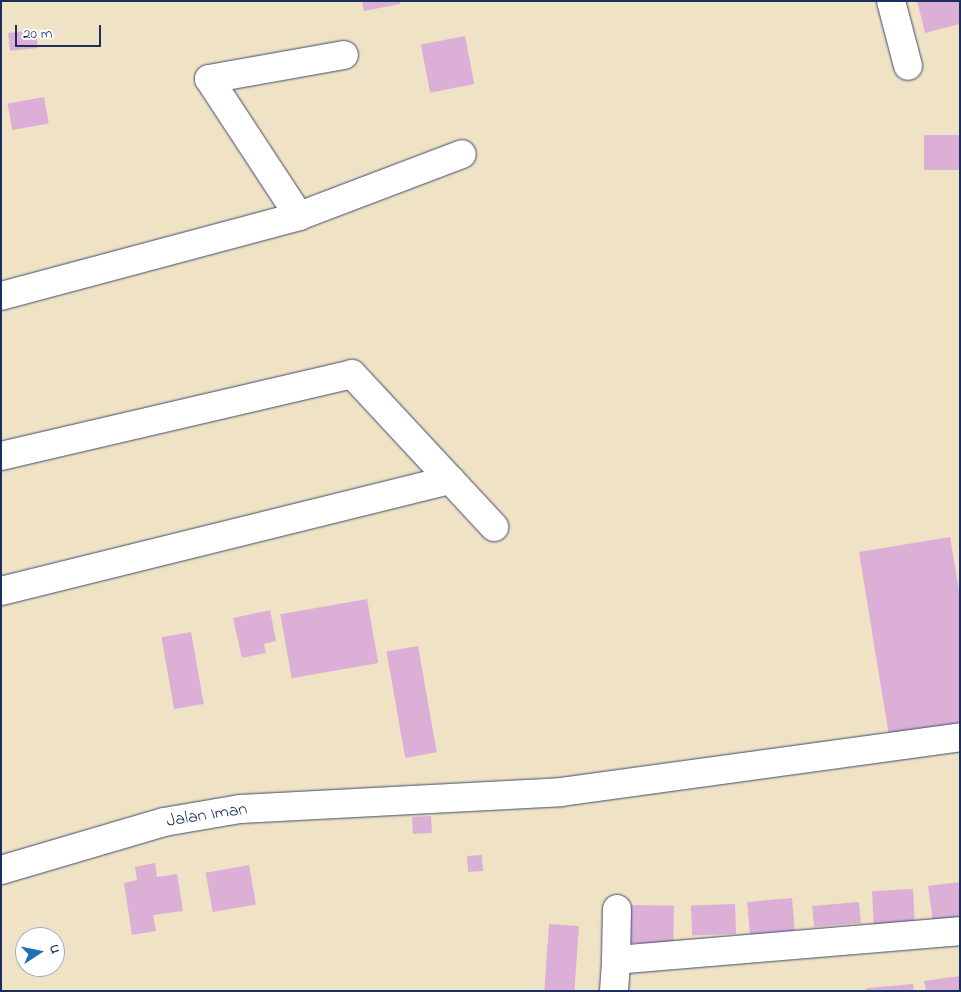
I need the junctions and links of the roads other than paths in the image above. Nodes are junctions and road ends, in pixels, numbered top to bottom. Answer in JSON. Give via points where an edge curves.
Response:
{"nodes":[{"id":1,"x":891,"y":1,"type":"edge"},
{"id":2,"x":344,"y":54,"type":"dead end"},
{"id":3,"x":908,"y":66,"type":"dead end"},
{"id":4,"x":462,"y":154,"type":"dead end"},
{"id":5,"x":300,"y":216,"type":"junction"},
{"id":6,"x":1,"y":296,"type":"edge"},
{"id":7,"x":1,"y":456,"type":"edge"},
{"id":8,"x":451,"y":480,"type":"junction"},
{"id":9,"x":494,"y":527,"type":"dead end"},
{"id":10,"x":1,"y":591,"type":"edge"},
{"id":11,"x":960,"y":736,"type":"edge"},
{"id":12,"x":1,"y":870,"type":"edge"},
{"id":13,"x":617,"y":909,"type":"dead end"},
{"id":14,"x":960,"y":931,"type":"edge"},
{"id":15,"x":616,"y":960,"type":"junction"},
{"id":16,"x":614,"y":991,"type":"edge"}],
"edges":[{"from":1,"to":3,"type":"street"},
{"from":2,"to":5,"type":"street","via":[[209,79]]},
{"from":4,"to":5,"type":"street"},
{"from":5,"to":6,"type":"street"},
{"from":7,"to":8,"type":"street","via":[[352,374]]},
{"from":8,"to":9,"type":"street"},
{"from":8,"to":10,"type":"street"},
{"from":11,"to":12,"type":"street","name":"Jalan Iman","via":[[561,792],[240,809],[164,822]]},
{"from":13,"to":15,"type":"street"},
{"from":14,"to":15,"type":"street"},
{"from":15,"to":16,"type":"street"}]}
